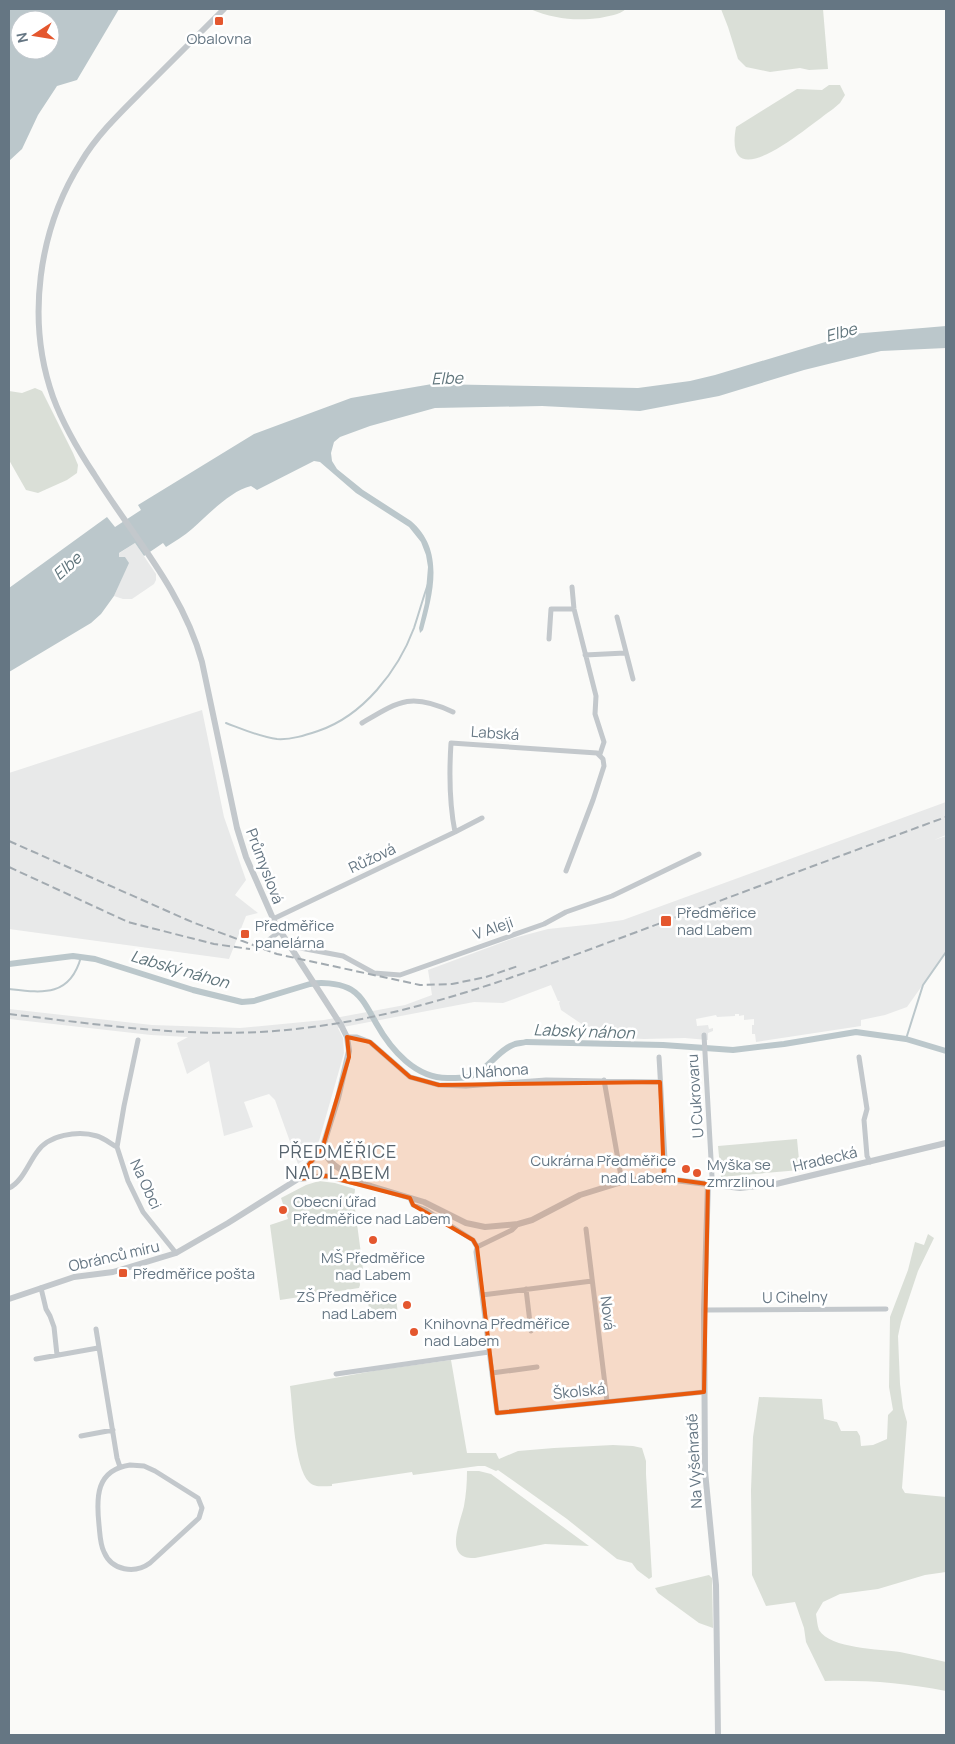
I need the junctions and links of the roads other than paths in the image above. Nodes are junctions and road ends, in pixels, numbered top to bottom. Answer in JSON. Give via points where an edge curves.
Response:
{"nodes":[{"id":1,"x":224,"y":9,"type":"edge"},
{"id":2,"x":572,"y":587,"type":"dead end"},
{"id":3,"x":574,"y":609,"type":"junction"},
{"id":4,"x":617,"y":617,"type":"dead end"},
{"id":5,"x":549,"y":638,"type":"dead end"},
{"id":6,"x":625,"y":654,"type":"junction"},
{"id":7,"x":585,"y":655,"type":"junction"},
{"id":8,"x":633,"y":679,"type":"dead end"},
{"id":9,"x":453,"y":712,"type":"dead end"},
{"id":10,"x":362,"y":723,"type":"dead end"},
{"id":11,"x":598,"y":754,"type":"junction"},
{"id":12,"x":482,"y":818,"type":"dead end"},
{"id":13,"x":455,"y":832,"type":"junction"},
{"id":14,"x":699,"y":854,"type":"dead end"},
{"id":15,"x":566,"y":871,"type":"dead end"},
{"id":16,"x":273,"y":919,"type":"junction"},
{"id":17,"x":280,"y":931,"type":"junction"},
{"id":18,"x":265,"y":943,"type":"dead end"},
{"id":19,"x":290,"y":946,"type":"junction"},
{"id":20,"x":704,"y":1035,"type":"dead end"},
{"id":21,"x":347,"y":1037,"type":"junction"},
{"id":22,"x":138,"y":1040,"type":"dead end"},
{"id":23,"x":659,"y":1057,"type":"dead end"},
{"id":24,"x":859,"y":1057,"type":"dead end"},
{"id":25,"x":604,"y":1080,"type":"junction"},
{"id":26,"x":660,"y":1082,"type":"junction"},
{"id":27,"x":946,"y":1144,"type":"edge"},
{"id":28,"x":323,"y":1146,"type":"junction"},
{"id":29,"x":117,"y":1147,"type":"junction"},
{"id":30,"x":870,"y":1162,"type":"junction"},
{"id":31,"x":664,"y":1178,"type":"junction"},
{"id":32,"x":298,"y":1179,"type":"junction"},
{"id":33,"x":622,"y":1182,"type":"junction"},
{"id":34,"x":708,"y":1184,"type":"junction"},
{"id":35,"x":371,"y":1186,"type":"junction"},
{"id":36,"x":9,"y":1188,"type":"edge"},
{"id":37,"x":410,"y":1198,"type":"junction"},
{"id":38,"x":518,"y":1224,"type":"junction"},
{"id":39,"x":586,"y":1229,"type":"dead end"},
{"id":40,"x":477,"y":1247,"type":"junction"},
{"id":41,"x":176,"y":1253,"type":"junction"},
{"id":42,"x":592,"y":1281,"type":"junction"},
{"id":43,"x":41,"y":1288,"type":"junction"},
{"id":44,"x":526,"y":1289,"type":"junction"},
{"id":45,"x":482,"y":1295,"type":"junction"},
{"id":46,"x":9,"y":1299,"type":"edge"},
{"id":47,"x":886,"y":1308,"type":"dead end"},
{"id":48,"x":704,"y":1310,"type":"junction"},
{"id":49,"x":96,"y":1329,"type":"dead end"},
{"id":50,"x":531,"y":1331,"type":"dead end"},
{"id":51,"x":98,"y":1348,"type":"junction"},
{"id":52,"x":489,"y":1352,"type":"junction"},
{"id":53,"x":57,"y":1355,"type":"junction"},
{"id":54,"x":36,"y":1359,"type":"dead end"},
{"id":55,"x":537,"y":1367,"type":"dead end"},
{"id":56,"x":492,"y":1373,"type":"junction"},
{"id":57,"x":336,"y":1374,"type":"dead end"},
{"id":58,"x":704,"y":1392,"type":"junction"},
{"id":59,"x":607,"y":1400,"type":"junction"},
{"id":60,"x":113,"y":1430,"type":"junction"},
{"id":61,"x":81,"y":1436,"type":"dead end"},
{"id":62,"x":120,"y":1467,"type":"junction"},
{"id":63,"x":718,"y":1735,"type":"edge"}],
"edges":[{"from":1,"to":16,"type":"street","name":"Průmyslová","via":[[128,105],[81,162],[56,211],[46,246],[40,276],[39,318],[43,356],[53,396],[70,436],[173,594],[197,644],[239,836]]},
{"from":2,"to":3,"type":"street"},
{"from":3,"to":5,"type":"street","via":[[552,609]]},
{"from":3,"to":7,"type":"street"},
{"from":4,"to":6,"type":"street"},
{"from":6,"to":7,"type":"street"},
{"from":6,"to":8,"type":"street"},
{"from":7,"to":11,"type":"street","via":[[603,740]]},
{"from":9,"to":10,"type":"street","name":"Labská","via":[[417,700],[393,704]]},
{"from":11,"to":13,"type":"street","name":"Labská","via":[[451,743],[449,783]]},
{"from":11,"to":15,"type":"street","via":[[604,766]]},
{"from":12,"to":13,"type":"street","name":"Růžová"},
{"from":13,"to":16,"type":"street","name":"Růžová"},
{"from":14,"to":19,"type":"street","name":"V Aleji","via":[[544,924],[400,975],[374,973],[343,956]]},
{"from":16,"to":17,"type":"street","name":"Průmyslová"},
{"from":17,"to":18,"type":"street"},
{"from":17,"to":19,"type":"street","name":"Průmyslová"},
{"from":19,"to":21,"type":"street","name":"Průmyslová"},
{"from":20,"to":34,"type":"street","name":"U Cukrovaru","via":[[712,1177]]},
{"from":21,"to":25,"type":"street","name":"U Náhona","via":[[370,1042],[410,1077],[439,1085]]},
{"from":21,"to":28,"type":"street","via":[[348,1057]]},
{"from":22,"to":29,"type":"street","name":"Na Obci"},
{"from":23,"to":26,"type":"street"},
{"from":24,"to":30,"type":"street","via":[[867,1109],[864,1120]]},
{"from":25,"to":26,"type":"street","name":"U Náhona"},
{"from":25,"to":33,"type":"street"},
{"from":26,"to":31,"type":"street"},
{"from":27,"to":30,"type":"street","name":"Hradecká"},
{"from":28,"to":32,"type":"street","name":"Obránců míru"},
{"from":28,"to":35,"type":"street","via":[[331,1164]]},
{"from":29,"to":36,"type":"street","name":"Na Obci","via":[[97,1136],[84,1134],[48,1140],[16,1185]]},
{"from":29,"to":41,"type":"street","name":"Na Obci","via":[[143,1212]]},
{"from":30,"to":34,"type":"street","name":"Hradecká","via":[[776,1184],[740,1188]]},
{"from":31,"to":33,"type":"street","name":"Obránců míru"},
{"from":31,"to":34,"type":"street","name":"Obránců míru"},
{"from":32,"to":35,"type":"street","name":"Obránců míru","via":[[326,1176]]},
{"from":32,"to":41,"type":"street","name":"Obránců míru"},
{"from":33,"to":38,"type":"street","name":"Obránců míru","via":[[589,1191]]},
{"from":34,"to":48,"type":"street","name":"Na Vyšehradě"},
{"from":35,"to":37,"type":"street","name":"Obránců míru"},
{"from":37,"to":38,"type":"street","name":"Obránců míru","via":[[476,1226]]},
{"from":37,"to":40,"type":"street","via":[[414,1205],[473,1240]]},
{"from":38,"to":40,"type":"street"},
{"from":39,"to":42,"type":"street","name":"Nová"},
{"from":40,"to":45,"type":"street","name":"Školská"},
{"from":41,"to":43,"type":"street","name":"Obránců míru","via":[[114,1272],[74,1277]]},
{"from":42,"to":44,"type":"street"},
{"from":42,"to":59,"type":"street","name":"Nová"},
{"from":43,"to":46,"type":"street","name":"Obránců míru"},
{"from":43,"to":53,"type":"street","via":[[54,1327]]},
{"from":44,"to":45,"type":"street"},
{"from":44,"to":50,"type":"street"},
{"from":45,"to":52,"type":"street","name":"Školská"},
{"from":47,"to":48,"type":"street","name":"U Cihelny"},
{"from":48,"to":58,"type":"street","name":"Na Vyšehradě"},
{"from":49,"to":51,"type":"street"},
{"from":51,"to":53,"type":"street"},
{"from":51,"to":60,"type":"street"},
{"from":52,"to":56,"type":"street","name":"Školská"},
{"from":52,"to":57,"type":"street"},
{"from":53,"to":54,"type":"street"},
{"from":55,"to":56,"type":"street"},
{"from":56,"to":59,"type":"street","name":"Školská","via":[[497,1413]]},
{"from":58,"to":59,"type":"street","name":"Školská"},
{"from":58,"to":63,"type":"street","name":"Na Vyšehradě","via":[[705,1471],[716,1585]]},
{"from":60,"to":61,"type":"street"},
{"from":60,"to":62,"type":"street"},
{"from":62,"to":62,"type":"street","via":[[137,1465],[151,1468],[198,1498],[202,1508],[198,1520],[150,1562],[136,1569],[114,1564],[102,1546],[98,1493],[106,1478]]}]}
